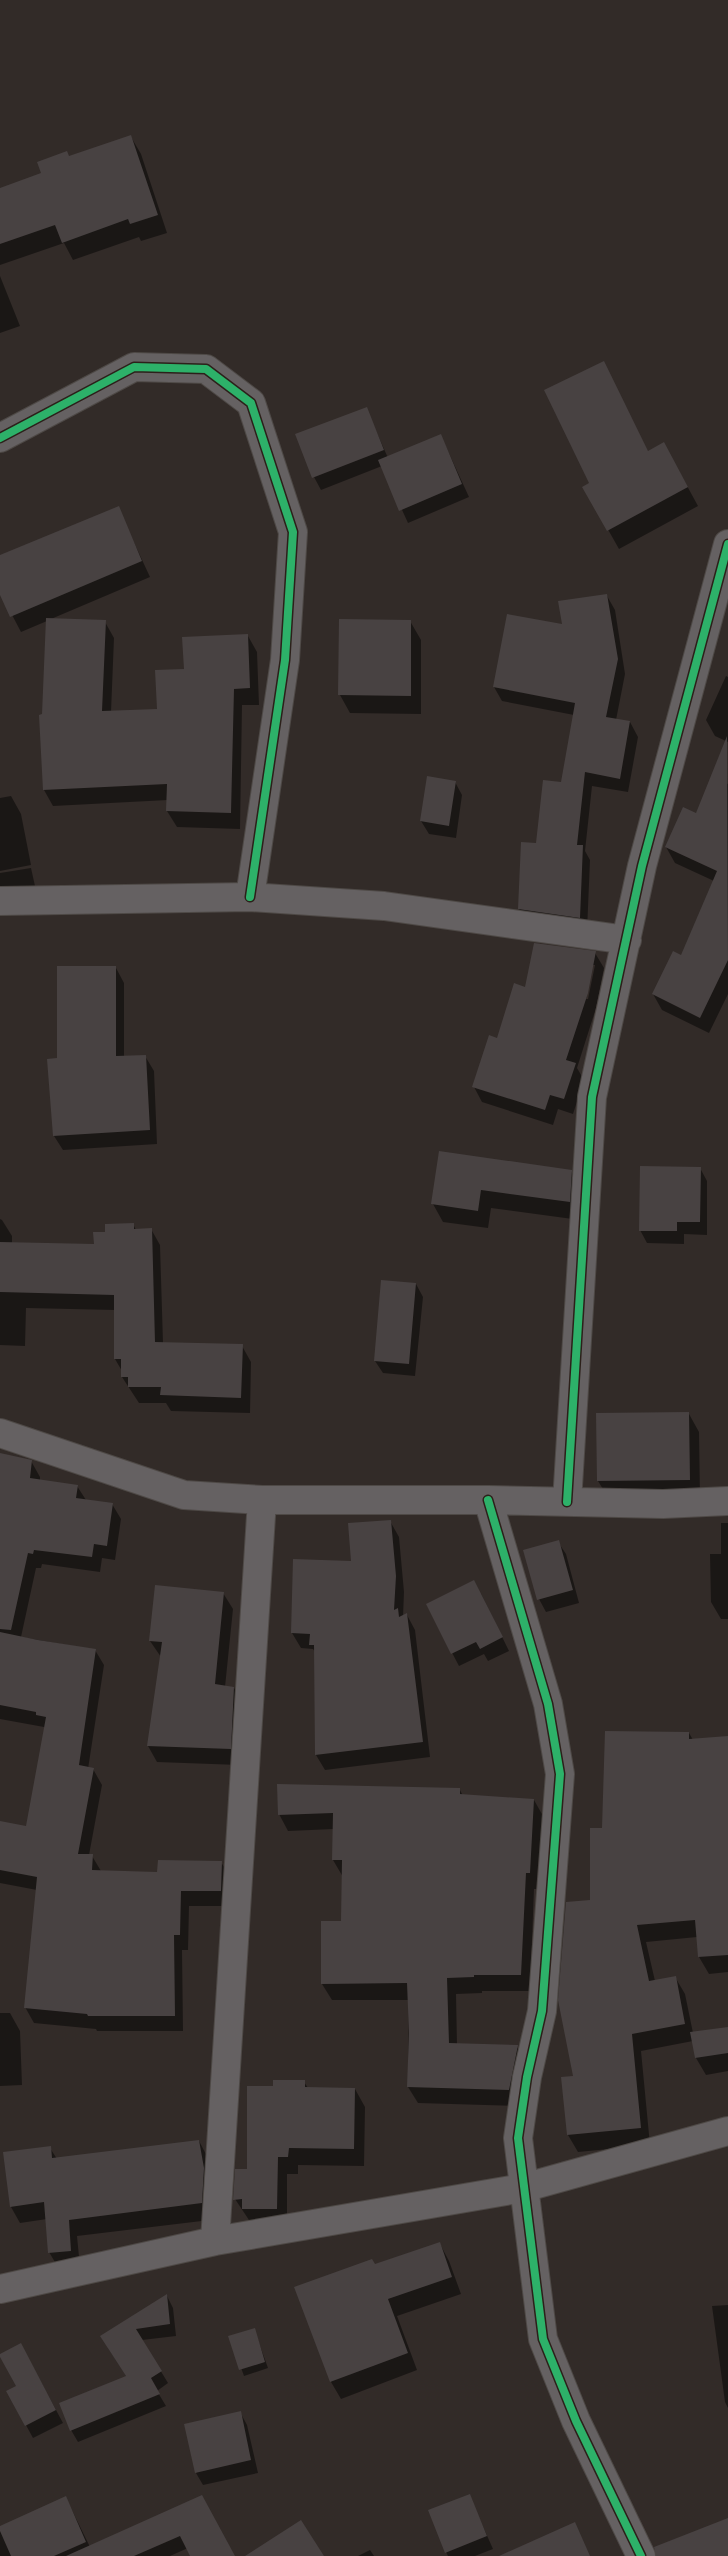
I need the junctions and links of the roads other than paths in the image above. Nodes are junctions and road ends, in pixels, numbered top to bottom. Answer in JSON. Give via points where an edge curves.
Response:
{"nodes":[{"id":1,"x":0,"y":438,"type":"edge"},
{"id":2,"x":728,"y":544,"type":"edge"},
{"id":3,"x":250,"y":897,"type":"junction"},
{"id":4,"x":0,"y":901,"type":"edge"},
{"id":5,"x":627,"y":940,"type":"junction"},
{"id":6,"x":0,"y":1433,"type":"edge"},
{"id":7,"x":262,"y":1500,"type":"junction"},
{"id":8,"x":488,"y":1500,"type":"junction"},
{"id":9,"x":728,"y":1500,"type":"edge"},
{"id":10,"x":567,"y":1502,"type":"junction"},
{"id":11,"x":728,"y":2131,"type":"edge"},
{"id":12,"x":523,"y":2188,"type":"junction"},
{"id":13,"x":215,"y":2241,"type":"junction"},
{"id":14,"x":0,"y":2289,"type":"edge"},
{"id":15,"x":641,"y":2556,"type":"edge"}],
"edges":[{"from":1,"to":3,"type":"street","via":[[134,367],[206,369],[251,403],[293,532],[285,660]]},
{"from":2,"to":5,"type":"street","via":[[642,866]]},
{"from":3,"to":4,"type":"street"},
{"from":3,"to":5,"type":"street","via":[[384,906]]},
{"from":5,"to":10,"type":"street","via":[[592,1097]]},
{"from":6,"to":7,"type":"street","via":[[184,1495]]},
{"from":7,"to":8,"type":"street"},
{"from":7,"to":13,"type":"street"},
{"from":8,"to":10,"type":"street"},
{"from":8,"to":12,"type":"street","via":[[548,1704],[560,1774],[542,2011],[526,2077],[518,2138]]},
{"from":9,"to":10,"type":"street","via":[[662,1504]]},
{"from":11,"to":12,"type":"street"},
{"from":12,"to":13,"type":"street"},
{"from":12,"to":15,"type":"street","via":[[543,2339],[576,2421]]},
{"from":13,"to":14,"type":"street"}]}
